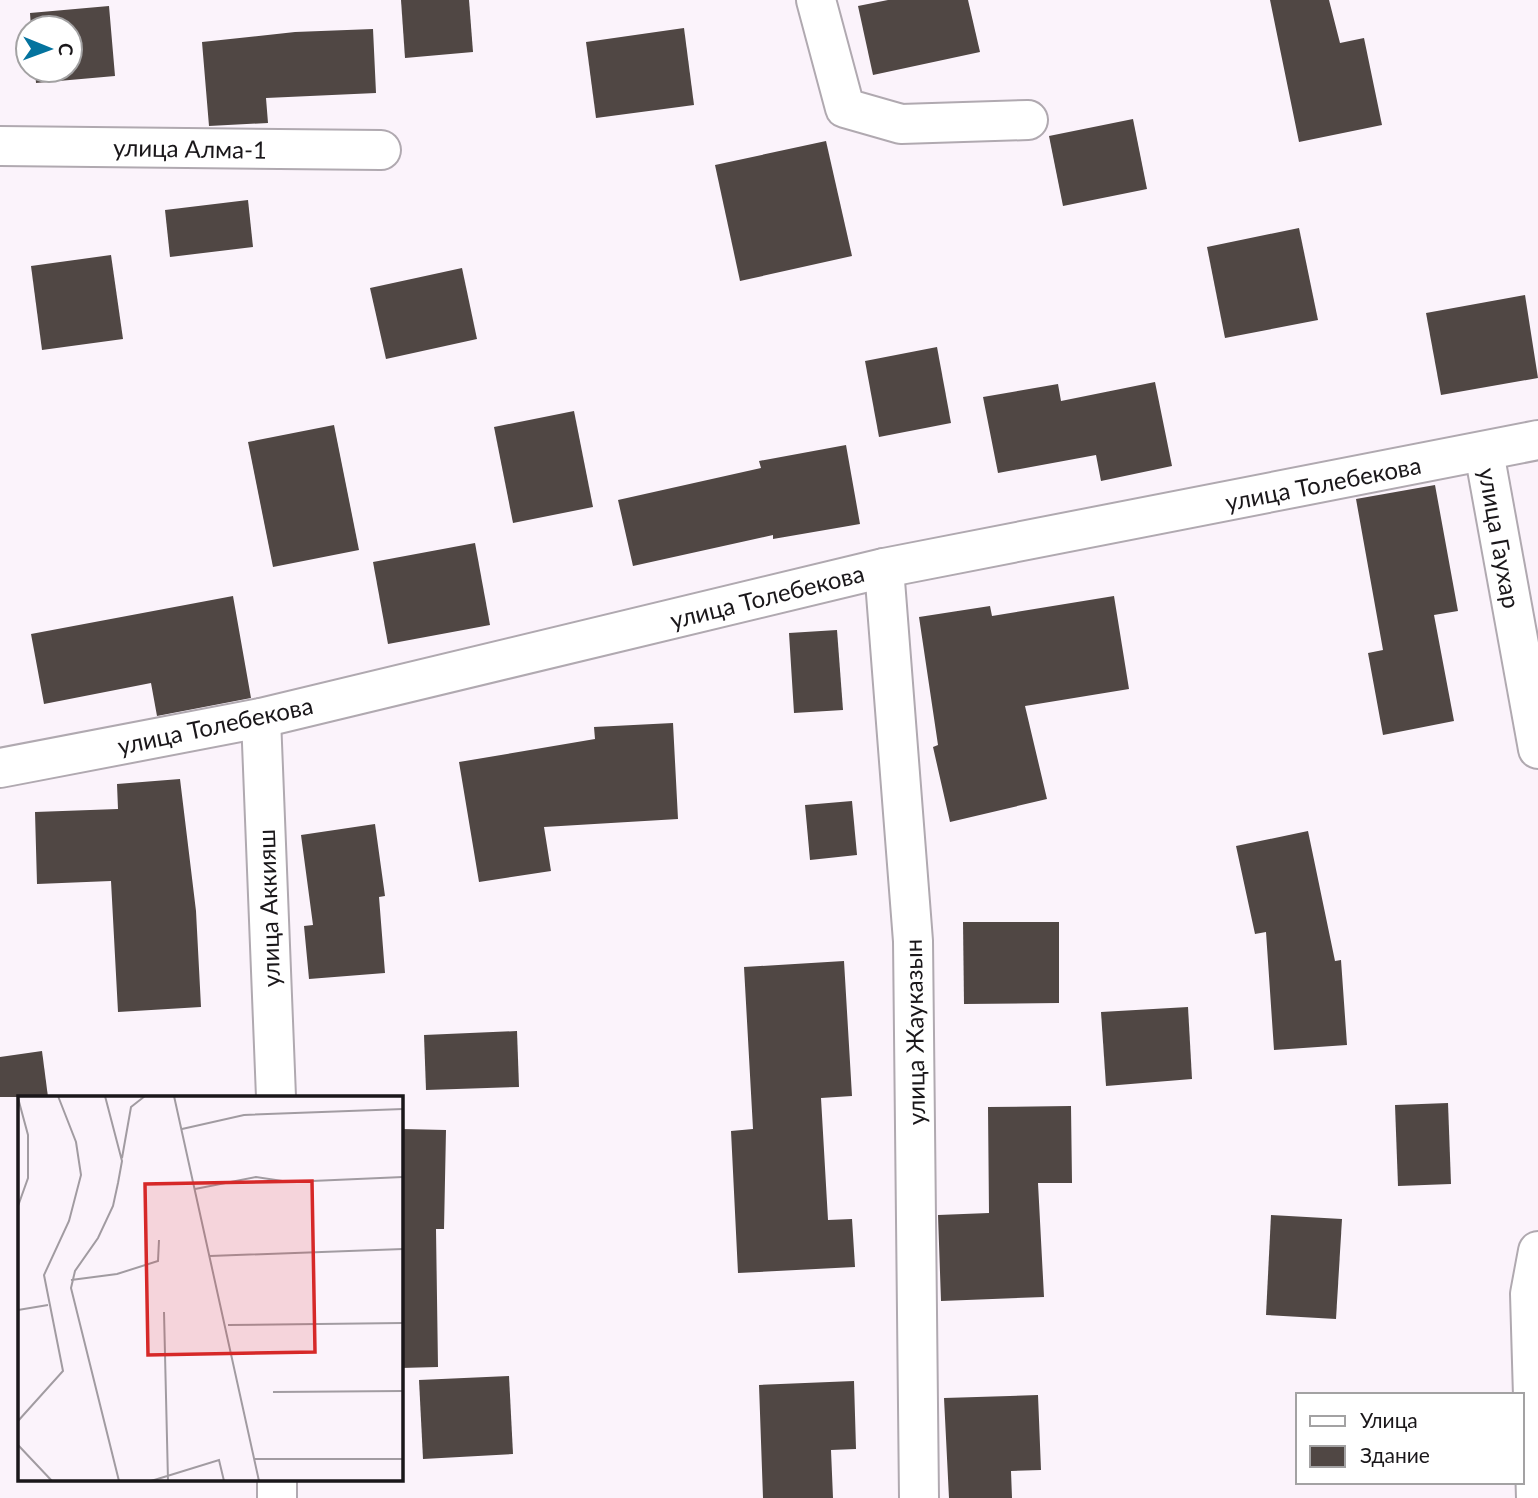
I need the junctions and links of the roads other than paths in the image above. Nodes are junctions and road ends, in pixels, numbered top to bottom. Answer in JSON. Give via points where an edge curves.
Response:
{"nodes":[{"id":1,"x":816,"y":0,"type":"edge"},
{"id":2,"x":1028,"y":120,"type":"dead end"},
{"id":3,"x":0,"y":146,"type":"edge"},
{"id":4,"x":381,"y":150,"type":"dead end"},
{"id":5,"x":1538,"y":440,"type":"edge"},
{"id":6,"x":1484,"y":452,"type":"junction"},
{"id":7,"x":884,"y":568,"type":"junction"},
{"id":8,"x":261,"y":718,"type":"junction"},
{"id":9,"x":1538,"y":749,"type":"edge"},
{"id":10,"x":0,"y":768,"type":"edge"},
{"id":11,"x":276,"y":1096,"type":"edge"},
{"id":12,"x":1538,"y":1251,"type":"edge"},
{"id":13,"x":278,"y":1480,"type":"edge"},
{"id":14,"x":277,"y":1498,"type":"edge"},
{"id":15,"x":919,"y":1498,"type":"edge"},
{"id":16,"x":1535,"y":1498,"type":"edge"}],
"edges":[{"from":1,"to":2,"type":"street","via":[[845,108],[901,124]]},
{"from":3,"to":4,"type":"street","name":"улица Алма-1"},
{"from":5,"to":6,"type":"street","name":"улица Толебекова"},
{"from":6,"to":7,"type":"street","name":"улица Толебекова"},
{"from":6,"to":9,"type":"street","name":"улица Гаухар"},
{"from":7,"to":8,"type":"street","name":"улица Толебекова"},
{"from":7,"to":15,"type":"street","name":"улица Жауказын","via":[[913,941]]},
{"from":8,"to":10,"type":"street","name":"улица Толебекова"},
{"from":8,"to":11,"type":"street","name":"улица Аккияш"},
{"from":12,"to":16,"type":"street","via":[[1530,1294]]},
{"from":13,"to":14,"type":"street"}]}
